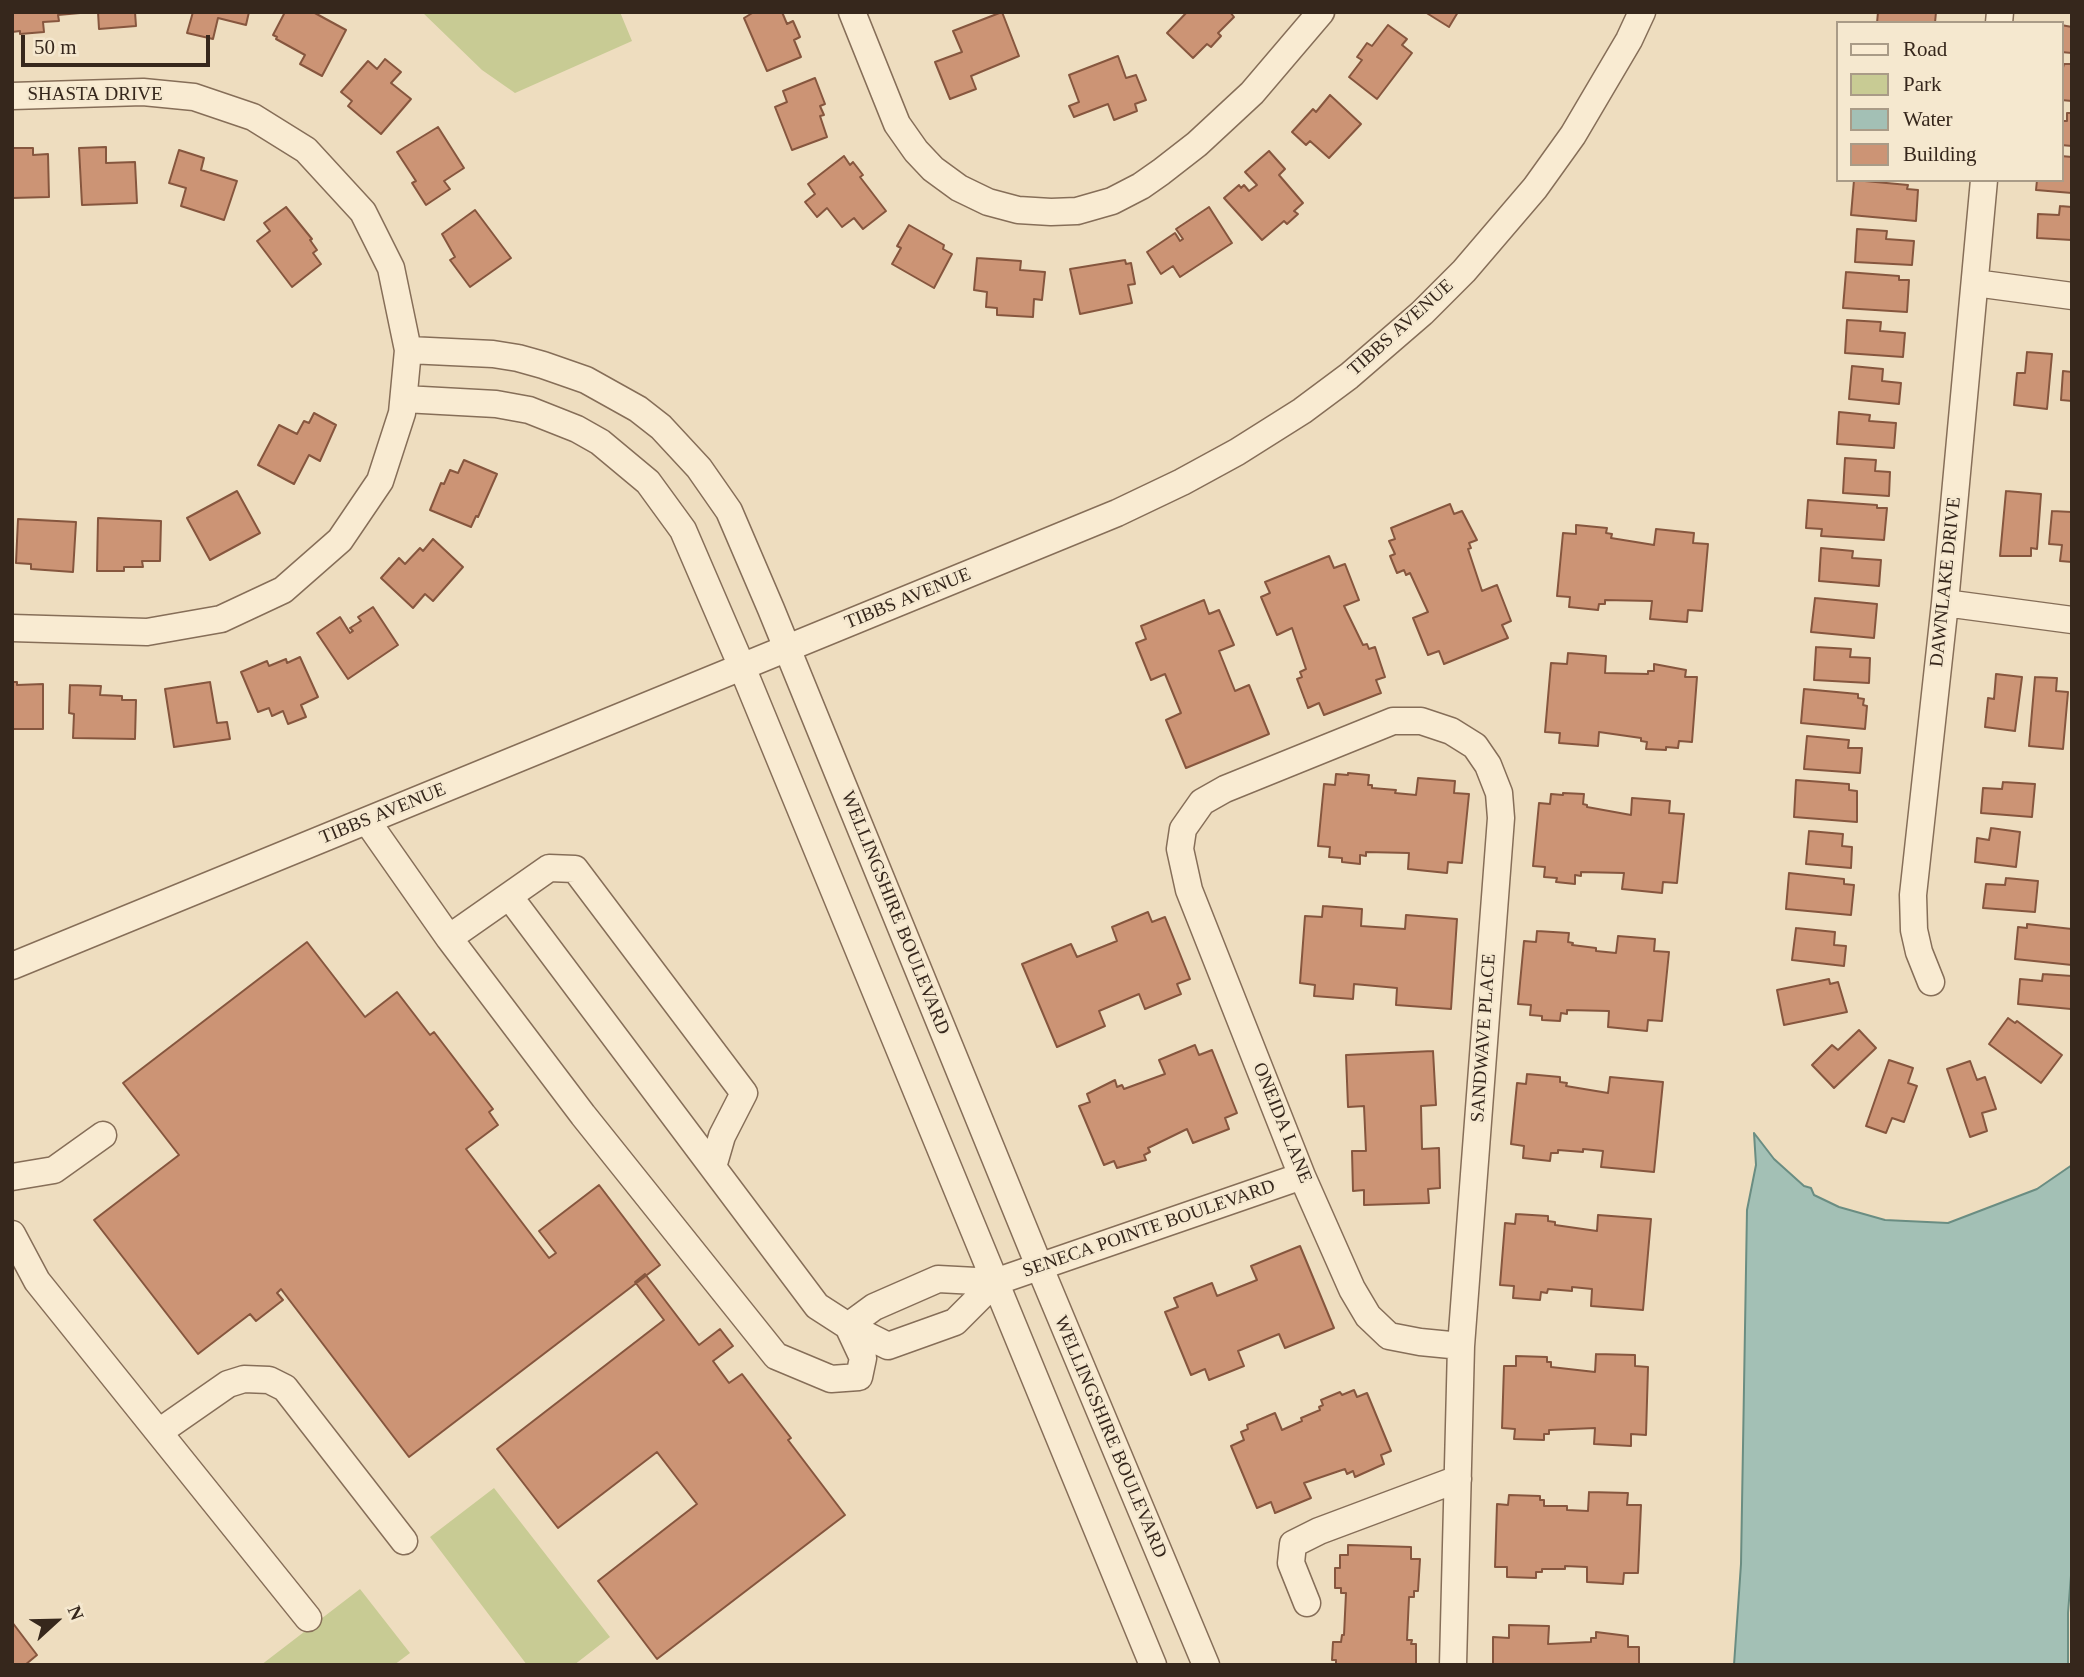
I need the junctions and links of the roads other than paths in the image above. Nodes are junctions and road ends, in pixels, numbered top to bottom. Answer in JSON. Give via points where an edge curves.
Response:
{"nodes":[{"id":1,"x":852,"y":12,"type":"edge"},
{"id":2,"x":1321,"y":12,"type":"edge"},
{"id":3,"x":1642,"y":12,"type":"edge"},
{"id":4,"x":12,"y":96,"type":"edge"},
{"id":5,"x":1984,"y":182,"type":"edge"},
{"id":6,"x":1975,"y":283,"type":"junction"},
{"id":7,"x":2072,"y":296,"type":"edge"},
{"id":8,"x":408,"y":350,"type":"junction"},
{"id":9,"x":404,"y":399,"type":"junction"},
{"id":10,"x":1945,"y":603,"type":"junction"},
{"id":11,"x":2072,"y":620,"type":"edge"},
{"id":12,"x":12,"y":628,"type":"edge"},
{"id":13,"x":787,"y":648,"type":"junction"},
{"id":14,"x":742,"y":667,"type":"junction"},
{"id":15,"x":367,"y":821,"type":"junction"},
{"id":16,"x":1183,"y":828,"type":"joint"},
{"id":17,"x":509,"y":897,"type":"junction"},
{"id":18,"x":449,"y":938,"type":"junction"},
{"id":19,"x":12,"y":966,"type":"edge"},
{"id":20,"x":1931,"y":982,"type":"dead end"},
{"id":21,"x":103,"y":1135,"type":"dead end"},
{"id":22,"x":713,"y":1167,"type":"junction"},
{"id":23,"x":1302,"y":1176,"type":"junction"},
{"id":24,"x":12,"y":1177,"type":"edge"},
{"id":25,"x":12,"y":1234,"type":"edge"},
{"id":26,"x":1040,"y":1268,"type":"junction"},
{"id":27,"x":995,"y":1282,"type":"junction"},
{"id":28,"x":848,"y":1326,"type":"junction"},
{"id":29,"x":1461,"y":1346,"type":"junction"},
{"id":30,"x":159,"y":1432,"type":"junction"},
{"id":31,"x":1458,"y":1479,"type":"junction"},
{"id":32,"x":404,"y":1541,"type":"dead end"},
{"id":33,"x":1307,"y":1603,"type":"dead end"},
{"id":34,"x":308,"y":1618,"type":"dead end"},
{"id":35,"x":1153,"y":1665,"type":"edge"},
{"id":36,"x":1206,"y":1665,"type":"edge"},
{"id":37,"x":1454,"y":1665,"type":"edge"}],
"edges":[{"from":1,"to":2,"type":"street","via":[[897,124],[911,145],[959,188],[988,202],[1029,212],[1077,211],[1141,186],[1230,114]]},
{"from":3,"to":13,"type":"street","name":"TIBBS AVENUE","via":[[1597,97],[1495,237],[1422,313],[1302,411],[1160,493]]},
{"from":4,"to":8,"type":"street","name":"SHASTA DRIVE","via":[[143,92],[194,97],[253,117],[306,150],[369,223],[391,268]]},
{"from":5,"to":6,"type":"street","name":"DAWNLAKE DRIVE"},
{"from":6,"to":7,"type":"street"},
{"from":6,"to":10,"type":"street","name":"DAWNLAKE DRIVE"},
{"from":8,"to":9,"type":"street","name":"SHASTA DRIVE"},
{"from":8,"to":13,"type":"street","name":"WELLINGSHIRE BOULEVARD","via":[[492,354],[543,365],[586,380],[661,427],[699,468],[729,511]]},
{"from":9,"to":12,"type":"street","name":"SHASTA DRIVE","via":[[380,481],[340,540],[282,590],[221,619],[147,632]]},
{"from":9,"to":14,"type":"street","via":[[485,402],[529,410],[600,442],[648,482],[678,520]]},
{"from":10,"to":11,"type":"street"},
{"from":10,"to":20,"type":"street","name":"DAWNLAKE DRIVE","via":[[1913,895],[1914,930]]},
{"from":13,"to":14,"type":"street","name":"TIBBS AVENUE"},
{"from":13,"to":26,"type":"street","name":"WELLINGSHIRE BOULEVARD"},
{"from":14,"to":15,"type":"street","name":"TIBBS AVENUE"},
{"from":14,"to":27,"type":"street"},
{"from":15,"to":18,"type":"street"},
{"from":15,"to":19,"type":"street","name":"TIBBS AVENUE"},
{"from":16,"to":23,"type":"street","name":"ONEIDA LANE","via":[[1180,849],[1189,890]]},
{"from":16,"to":29,"type":"street","name":"SANDWAVE PLACE","via":[[1202,802],[1225,789],[1393,721],[1421,721],[1451,731],[1475,746],[1488,765],[1499,793],[1501,818]]},
{"from":17,"to":18,"type":"street"},
{"from":17,"to":22,"type":"street"},
{"from":17,"to":22,"type":"street","via":[[549,868],[575,869],[744,1093],[722,1136]]},
{"from":18,"to":28,"type":"street","via":[[583,1115],[776,1356],[831,1379],[859,1377],[863,1358]]},
{"from":21,"to":24,"type":"street","via":[[54,1170]]},
{"from":22,"to":28,"type":"street","via":[[817,1306]]},
{"from":23,"to":26,"type":"street","name":"SENECA POINTE BOULEVARD"},
{"from":23,"to":29,"type":"street","name":"ONEIDA LANE","via":[[1368,1316],[1389,1336]]},
{"from":25,"to":30,"type":"street","via":[[37,1281]]},
{"from":26,"to":27,"type":"street","name":"SENECA POINTE BOULEVARD"},
{"from":26,"to":36,"type":"street","name":"WELLINGSHIRE BOULEVARD"},
{"from":27,"to":28,"type":"street","via":[[939,1279],[874,1307]]},
{"from":27,"to":28,"type":"street","via":[[955,1322],[888,1346]]},
{"from":27,"to":35,"type":"street"},
{"from":29,"to":31,"type":"street","name":"SANDWAVE PLACE"},
{"from":30,"to":32,"type":"street","via":[[228,1384],[269,1380],[285,1388]]},
{"from":30,"to":34,"type":"street"},
{"from":31,"to":33,"type":"street","via":[[1293,1545],[1291,1563]]},
{"from":31,"to":37,"type":"street","name":"SANDWAVE PLACE"}]}
